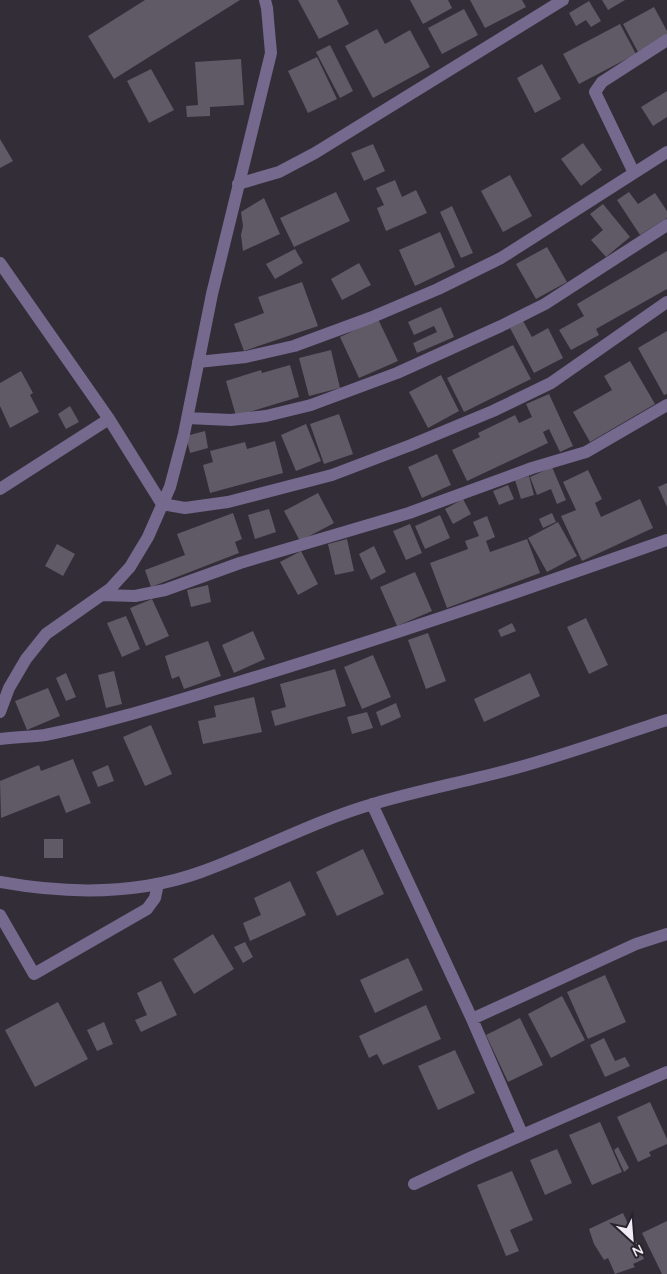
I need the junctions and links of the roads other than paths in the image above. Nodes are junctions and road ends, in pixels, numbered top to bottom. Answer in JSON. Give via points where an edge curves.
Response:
{"nodes":[{"id":1,"x":264,"y":0,"type":"edge"},
{"id":2,"x":563,"y":0,"type":"edge"},
{"id":3,"x":667,"y":40,"type":"edge"},
{"id":4,"x":667,"y":152,"type":"edge"},
{"id":5,"x":634,"y":173,"type":"junction"},
{"id":6,"x":238,"y":184,"type":"junction"},
{"id":7,"x":667,"y":225,"type":"edge"},
{"id":8,"x":0,"y":263,"type":"edge"},
{"id":9,"x":667,"y":302,"type":"edge"},
{"id":10,"x":198,"y":362,"type":"junction"},
{"id":11,"x":667,"y":405,"type":"edge"},
{"id":12,"x":187,"y":418,"type":"junction"},
{"id":13,"x":109,"y":419,"type":"junction"},
{"id":14,"x":0,"y":489,"type":"edge"},
{"id":15,"x":162,"y":504,"type":"junction"},
{"id":16,"x":667,"y":540,"type":"edge"},
{"id":17,"x":102,"y":595,"type":"junction"},
{"id":18,"x":0,"y":712,"type":"edge"},
{"id":19,"x":667,"y":720,"type":"edge"},
{"id":20,"x":0,"y":739,"type":"edge"},
{"id":21,"x":372,"y":804,"type":"junction"},
{"id":22,"x":0,"y":882,"type":"edge"},
{"id":23,"x":158,"y":884,"type":"junction"},
{"id":24,"x":0,"y":915,"type":"edge"},
{"id":25,"x":667,"y":934,"type":"edge"},
{"id":26,"x":472,"y":1019,"type":"junction"},
{"id":27,"x":667,"y":1072,"type":"edge"},
{"id":28,"x":522,"y":1134,"type":"junction"},
{"id":29,"x":414,"y":1184,"type":"dead end"}],
"edges":[{"from":1,"to":6,"type":"street","via":[[270,53]]},
{"from":2,"to":6,"type":"street","via":[[315,153],[279,172]]},
{"from":3,"to":5,"type":"street","via":[[602,82],[595,92]]},
{"from":4,"to":5,"type":"street"},
{"from":5,"to":10,"type":"street","via":[[501,258],[438,289],[294,346],[246,357]]},
{"from":6,"to":10,"type":"street"},
{"from":7,"to":12,"type":"street","via":[[545,304],[397,373],[311,405],[266,416],[231,420]]},
{"from":8,"to":13,"type":"street"},
{"from":9,"to":15,"type":"street","via":[[551,383],[494,411],[411,445],[332,475],[228,502],[185,508]]},
{"from":10,"to":12,"type":"street"},
{"from":11,"to":17,"type":"street","via":[[586,452],[409,513],[272,553],[165,590],[135,596]]},
{"from":12,"to":15,"type":"street","via":[[170,488]]},
{"from":13,"to":14,"type":"street"},
{"from":13,"to":15,"type":"street"},
{"from":15,"to":17,"type":"street","via":[[130,567]]},
{"from":16,"to":20,"type":"street","via":[[309,661],[96,722],[44,735]]},
{"from":17,"to":18,"type":"street","via":[[46,634],[13,681]]},
{"from":19,"to":21,"type":"street","via":[[517,767]]},
{"from":21,"to":23,"type":"street","via":[[292,833],[201,872]]},
{"from":21,"to":26,"type":"street"},
{"from":22,"to":23,"type":"street","via":[[70,890],[112,890]]},
{"from":23,"to":24,"type":"street","via":[[155,898],[147,909],[34,974]]},
{"from":25,"to":26,"type":"street","via":[[636,944]]},
{"from":26,"to":28,"type":"street"},
{"from":27,"to":28,"type":"street"},
{"from":28,"to":29,"type":"street"}]}
